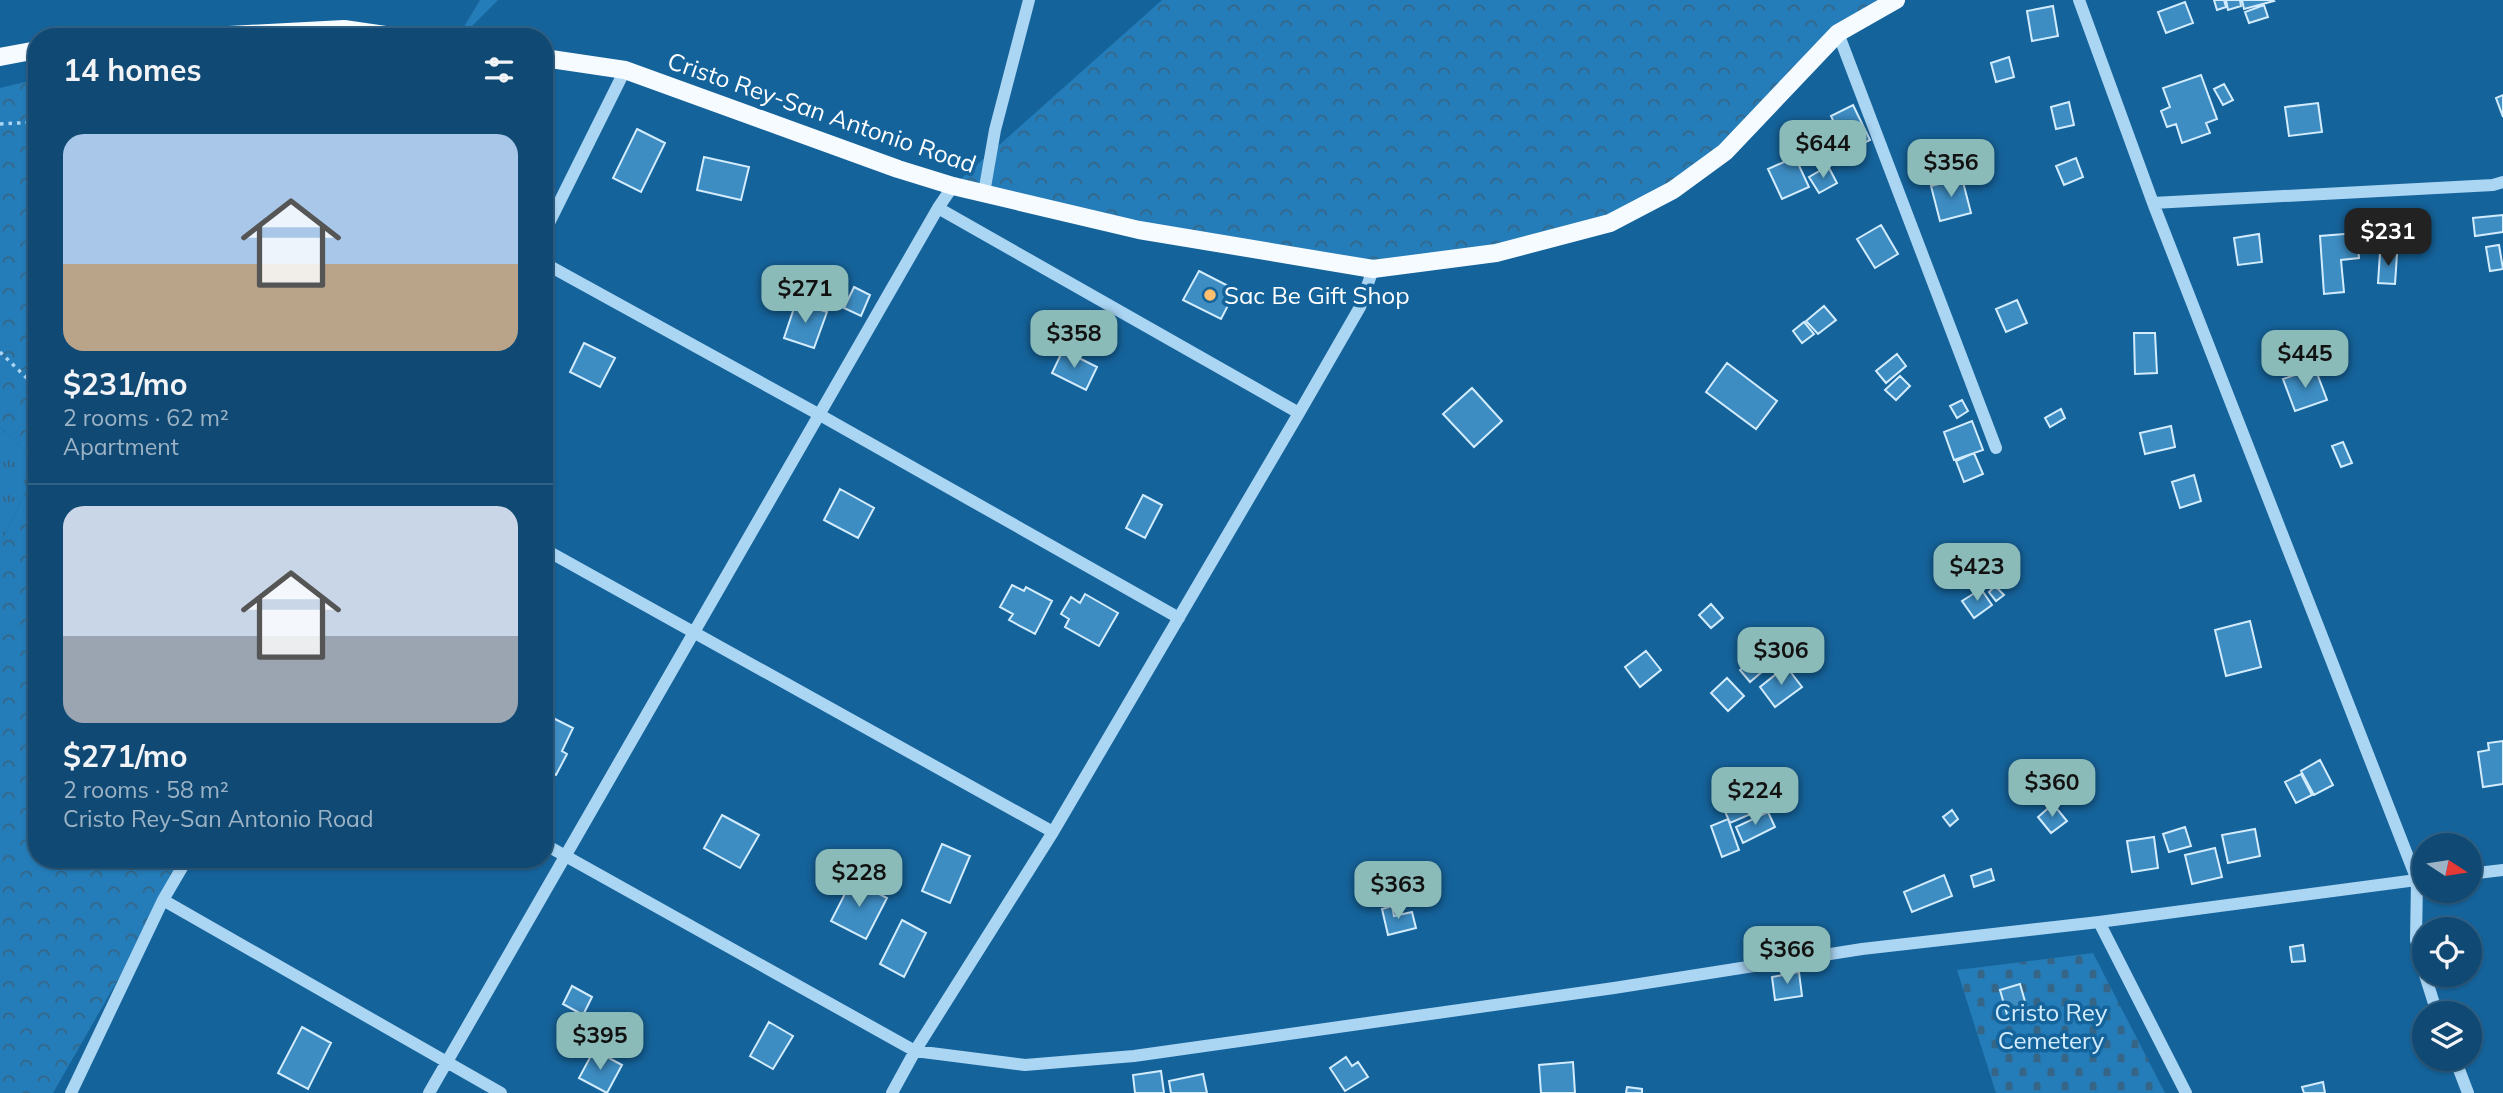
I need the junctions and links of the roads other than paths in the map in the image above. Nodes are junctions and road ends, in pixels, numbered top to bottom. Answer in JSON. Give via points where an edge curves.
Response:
{"nodes":[{"id":1,"x":1029,"y":0,"type":"edge"},
{"id":2,"x":1896,"y":0,"type":"edge"},
{"id":3,"x":2079,"y":0,"type":"edge"},
{"id":4,"x":1838,"y":33,"type":"junction"},
{"id":5,"x":28,"y":52,"type":"edge"},
{"id":6,"x":0,"y":57,"type":"edge"},
{"id":7,"x":553,"y":59,"type":"edge"},
{"id":8,"x":625,"y":70,"type":"junction"},
{"id":9,"x":2503,"y":182,"type":"edge"},
{"id":10,"x":953,"y":186,"type":"junction"},
{"id":11,"x":984,"y":193,"type":"junction"},
{"id":12,"x":2153,"y":202,"type":"junction"},
{"id":13,"x":939,"y":208,"type":"junction"},
{"id":14,"x":553,"y":215,"type":"edge"},
{"id":15,"x":553,"y":268,"type":"edge"},
{"id":16,"x":1373,"y":269,"type":"junction"},
{"id":17,"x":1299,"y":412,"type":"junction"},
{"id":18,"x":820,"y":415,"type":"junction"},
{"id":19,"x":1996,"y":448,"type":"dead end"},
{"id":20,"x":553,"y":554,"type":"edge"},
{"id":21,"x":1179,"y":618,"type":"junction"},
{"id":22,"x":694,"y":633,"type":"junction"},
{"id":23,"x":1053,"y":832,"type":"junction"},
{"id":24,"x":553,"y":849,"type":"edge"},
{"id":25,"x":565,"y":856,"type":"junction"},
{"id":26,"x":2412,"y":859,"type":"edge"},
{"id":27,"x":182,"y":868,"type":"edge"},
{"id":28,"x":2503,"y":870,"type":"edge"},
{"id":29,"x":2482,"y":872,"type":"edge"},
{"id":30,"x":2412,"y":880,"type":"edge"},
{"id":31,"x":163,"y":900,"type":"junction"},
{"id":32,"x":2099,"y":922,"type":"junction"},
{"id":33,"x":915,"y":1051,"type":"junction"},
{"id":34,"x":446,"y":1062,"type":"junction"},
{"id":35,"x":2460,"y":1071,"type":"edge"},
{"id":36,"x":71,"y":1093,"type":"edge"},
{"id":37,"x":429,"y":1093,"type":"edge"},
{"id":38,"x":500,"y":1093,"type":"edge"},
{"id":39,"x":892,"y":1093,"type":"edge"},
{"id":40,"x":2186,"y":1093,"type":"edge"},
{"id":41,"x":2468,"y":1093,"type":"edge"}],
"edges":[{"from":1,"to":11,"type":"street","via":[[995,130]]},
{"from":2,"to":4,"type":"main road","name":"Cristo Rey-San Antonio Road"},
{"from":3,"to":12,"type":"street"},
{"from":4,"to":16,"type":"main road","name":"Cristo Rey-San Antonio Road","via":[[1726,152],[1673,190],[1611,223],[1496,253]]},
{"from":4,"to":19,"type":"street"},
{"from":5,"to":6,"type":"main road"},
{"from":7,"to":8,"type":"main road","name":"Cristo Rey-San Antonio Road"},
{"from":8,"to":10,"type":"main road","name":"Cristo Rey-San Antonio Road"},
{"from":8,"to":14,"type":"street"},
{"from":9,"to":12,"type":"street"},
{"from":10,"to":11,"type":"main road","name":"Cristo Rey-San Antonio Road"},
{"from":10,"to":13,"type":"street"},
{"from":11,"to":16,"type":"main road","name":"Cristo Rey-San Antonio Road","via":[[1139,230]]},
{"from":12,"to":26,"type":"street"},
{"from":13,"to":17,"type":"street"},
{"from":13,"to":18,"type":"street"},
{"from":15,"to":18,"type":"street"},
{"from":16,"to":17,"type":"street","via":[[1360,307]]},
{"from":17,"to":21,"type":"street"},
{"from":18,"to":21,"type":"street"},
{"from":18,"to":22,"type":"street"},
{"from":20,"to":22,"type":"street"},
{"from":21,"to":23,"type":"street"},
{"from":22,"to":23,"type":"street"},
{"from":22,"to":25,"type":"street"},
{"from":23,"to":33,"type":"street"},
{"from":24,"to":25,"type":"street"},
{"from":25,"to":33,"type":"street"},
{"from":25,"to":34,"type":"street"},
{"from":27,"to":31,"type":"street"},
{"from":28,"to":29,"type":"street"},
{"from":30,"to":32,"type":"street"},
{"from":31,"to":34,"type":"street"},
{"from":31,"to":36,"type":"street"},
{"from":32,"to":33,"type":"street","via":[[1862,949],[1134,1056],[1025,1065]]},
{"from":32,"to":40,"type":"street"},
{"from":33,"to":39,"type":"street"},
{"from":34,"to":37,"type":"street"},
{"from":34,"to":38,"type":"street"},
{"from":35,"to":41,"type":"street"}]}
